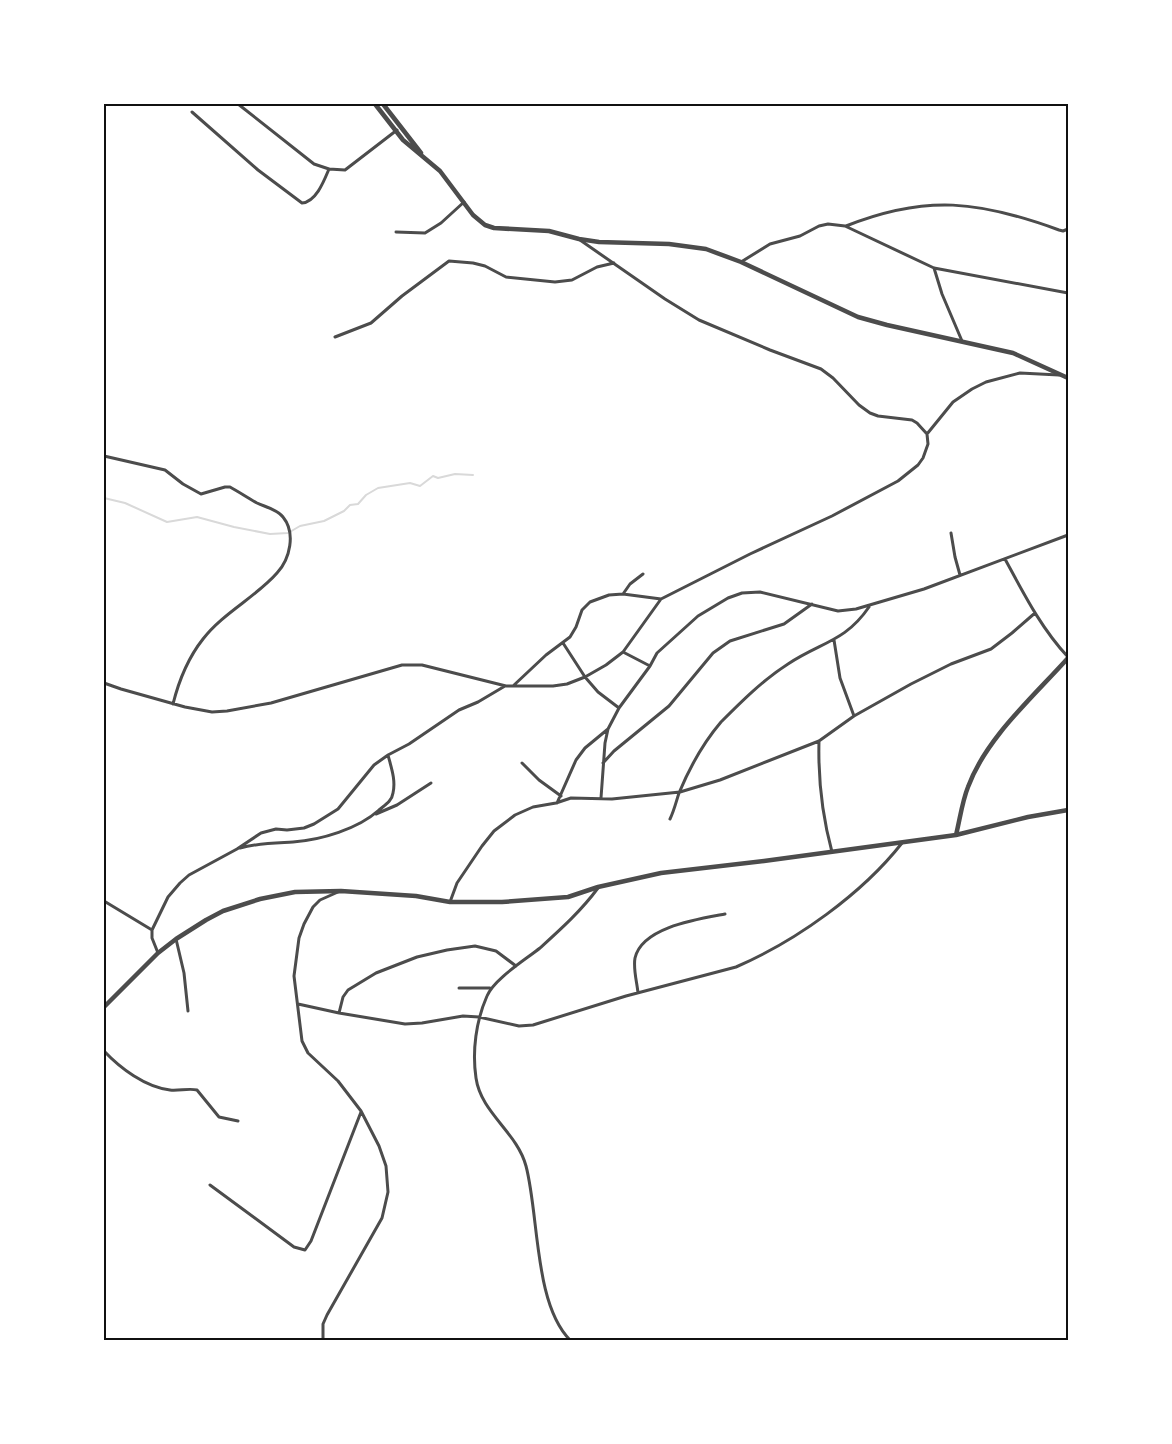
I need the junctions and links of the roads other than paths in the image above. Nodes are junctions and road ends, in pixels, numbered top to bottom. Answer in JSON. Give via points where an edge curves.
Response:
{"nodes":[{"id":1,"x":238,"y":104,"type":"edge"},
{"id":2,"x":375,"y":104,"type":"edge"},
{"id":3,"x":383,"y":104,"type":"edge"},
{"id":4,"x":192,"y":112,"type":"dead end"},
{"id":5,"x":401,"y":127,"type":"junction"},
{"id":6,"x":395,"y":131,"type":"junction"},
{"id":7,"x":423,"y":157,"type":"junction"},
{"id":8,"x":329,"y":170,"type":"junction"},
{"id":9,"x":464,"y":202,"type":"junction"},
{"id":10,"x":845,"y":226,"type":"junction"},
{"id":11,"x":1068,"y":229,"type":"edge"},
{"id":12,"x":396,"y":232,"type":"dead end"},
{"id":13,"x":579,"y":239,"type":"junction"},
{"id":14,"x":741,"y":262,"type":"junction"},
{"id":15,"x":614,"y":263,"type":"junction"},
{"id":16,"x":934,"y":268,"type":"junction"},
{"id":17,"x":1068,"y":293,"type":"edge"},
{"id":18,"x":335,"y":337,"type":"dead end"},
{"id":19,"x":963,"y":342,"type":"junction"},
{"id":20,"x":1062,"y":375,"type":"junction"},
{"id":21,"x":1068,"y":378,"type":"edge"},
{"id":22,"x":927,"y":434,"type":"junction"},
{"id":23,"x":104,"y":456,"type":"edge"},
{"id":24,"x":951,"y":532,"type":"dead end"},
{"id":25,"x":1068,"y":535,"type":"edge"},
{"id":26,"x":1005,"y":558,"type":"junction"},
{"id":27,"x":643,"y":574,"type":"dead end"},
{"id":28,"x":960,"y":575,"type":"junction"},
{"id":29,"x":623,"y":594,"type":"junction"},
{"id":30,"x":660,"y":599,"type":"junction"},
{"id":31,"x":812,"y":604,"type":"junction"},
{"id":32,"x":869,"y":607,"type":"junction"},
{"id":33,"x":1034,"y":613,"type":"junction"},
{"id":34,"x":834,"y":640,"type":"junction"},
{"id":35,"x":563,"y":643,"type":"junction"},
{"id":36,"x":623,"y":652,"type":"junction"},
{"id":37,"x":1068,"y":658,"type":"edge"},
{"id":38,"x":650,"y":666,"type":"junction"},
{"id":39,"x":585,"y":677,"type":"junction"},
{"id":40,"x":104,"y":683,"type":"edge"},
{"id":41,"x":506,"y":686,"type":"junction"},
{"id":42,"x":513,"y":686,"type":"junction"},
{"id":43,"x":173,"y":704,"type":"junction"},
{"id":44,"x":620,"y":708,"type":"junction"},
{"id":45,"x":854,"y":716,"type":"junction"},
{"id":46,"x":608,"y":729,"type":"junction"},
{"id":47,"x":818,"y":740,"type":"junction"},
{"id":48,"x":388,"y":755,"type":"junction"},
{"id":49,"x":522,"y":763,"type":"dead end"},
{"id":50,"x":603,"y":763,"type":"junction"},
{"id":51,"x":431,"y":783,"type":"dead end"},
{"id":52,"x":680,"y":792,"type":"junction"},
{"id":53,"x":561,"y":796,"type":"junction"},
{"id":54,"x":601,"y":798,"type":"junction"},
{"id":55,"x":556,"y":804,"type":"junction"},
{"id":56,"x":1068,"y":810,"type":"edge"},
{"id":57,"x":373,"y":815,"type":"junction"},
{"id":58,"x":670,"y":819,"type":"dead end"},
{"id":59,"x":956,"y":835,"type":"junction"},
{"id":60,"x":902,"y":843,"type":"junction"},
{"id":61,"x":237,"y":849,"type":"junction"},
{"id":62,"x":832,"y":852,"type":"junction"},
{"id":63,"x":598,"y":887,"type":"junction"},
{"id":64,"x":341,"y":891,"type":"junction"},
{"id":65,"x":104,"y":901,"type":"edge"},
{"id":66,"x":450,"y":902,"type":"junction"},
{"id":67,"x":725,"y":914,"type":"dead end"},
{"id":68,"x":152,"y":930,"type":"junction"},
{"id":69,"x":176,"y":939,"type":"junction"},
{"id":70,"x":158,"y":953,"type":"junction"},
{"id":71,"x":516,"y":966,"type":"junction"},
{"id":72,"x":459,"y":988,"type":"dead end"},
{"id":73,"x":491,"y":988,"type":"junction"},
{"id":74,"x":638,"y":993,"type":"junction"},
{"id":75,"x":298,"y":1004,"type":"junction"},
{"id":76,"x":104,"y":1006,"type":"edge"},
{"id":77,"x":188,"y":1011,"type":"dead end"},
{"id":78,"x":339,"y":1013,"type":"junction"},
{"id":79,"x":480,"y":1017,"type":"junction"},
{"id":80,"x":104,"y":1051,"type":"edge"},
{"id":81,"x":361,"y":1112,"type":"junction"},
{"id":82,"x":238,"y":1121,"type":"dead end"},
{"id":83,"x":210,"y":1185,"type":"dead end"},
{"id":84,"x":323,"y":1340,"type":"edge"},
{"id":85,"x":570,"y":1340,"type":"edge"}],
"edges":[{"from":1,"to":8,"type":"street","via":[[314,164]]},
{"from":2,"to":6,"type":"street"},
{"from":3,"to":5,"type":"street"},
{"from":4,"to":8,"type":"street","via":[[258,170],[302,203],[311,201]]},
{"from":5,"to":6,"type":"street"},
{"from":5,"to":7,"type":"street"},
{"from":6,"to":7,"type":"street"},
{"from":6,"to":8,"type":"street","via":[[345,170]]},
{"from":7,"to":9,"type":"street"},
{"from":9,"to":12,"type":"street","via":[[425,233]]},
{"from":9,"to":13,"type":"street","via":[[473,215],[494,228],[549,231]]},
{"from":10,"to":11,"type":"street","via":[[908,207],[963,205],[1014,215],[1063,231]]},
{"from":10,"to":14,"type":"street","via":[[823,224],[800,236],[764,247]]},
{"from":10,"to":16,"type":"street"},
{"from":13,"to":14,"type":"street","via":[[690,246]]},
{"from":13,"to":15,"type":"street"},
{"from":14,"to":19,"type":"street","via":[[858,317]]},
{"from":15,"to":18,"type":"street","via":[[597,267],[572,280],[554,282],[506,277],[485,266],[449,261],[371,323]]},
{"from":15,"to":22,"type":"street","via":[[699,320],[821,369],[870,413],[912,420]]},
{"from":16,"to":17,"type":"street"},
{"from":16,"to":19,"type":"street"},
{"from":19,"to":20,"type":"street","via":[[1013,353]]},
{"from":20,"to":21,"type":"street"},
{"from":20,"to":22,"type":"street","via":[[1020,373],[986,382],[953,402]]},
{"from":22,"to":30,"type":"street","via":[[924,458],[898,481]]},
{"from":23,"to":43,"type":"street","via":[[165,470],[201,494],[230,487],[280,513],[290,530],[290,544],[279,571],[203,639],[179,680]]},
{"from":24,"to":28,"type":"street"},
{"from":25,"to":26,"type":"street"},
{"from":26,"to":28,"type":"street"},
{"from":26,"to":33,"type":"street"},
{"from":27,"to":29,"type":"street"},
{"from":28,"to":32,"type":"street"},
{"from":29,"to":30,"type":"street"},
{"from":29,"to":35,"type":"street","via":[[600,597],[584,607],[574,631]]},
{"from":30,"to":36,"type":"street"},
{"from":31,"to":32,"type":"street","via":[[848,611]]},
{"from":31,"to":38,"type":"street","via":[[760,592],[728,598],[680,632],[657,653]]},
{"from":31,"to":50,"type":"street","via":[[784,624],[730,641],[713,653],[669,706]]},
{"from":32,"to":34,"type":"street","via":[[852,628]]},
{"from":33,"to":37,"type":"street"},
{"from":33,"to":45,"type":"street","via":[[991,649],[931,673]]},
{"from":34,"to":45,"type":"street","via":[[841,684]]},
{"from":34,"to":52,"type":"street","via":[[777,671],[730,714],[706,742]]},
{"from":35,"to":39,"type":"street"},
{"from":35,"to":42,"type":"street"},
{"from":36,"to":38,"type":"street"},
{"from":36,"to":39,"type":"street"},
{"from":37,"to":59,"type":"street","via":[[1017,712],[987,752],[968,785]]},
{"from":38,"to":44,"type":"street"},
{"from":39,"to":42,"type":"street","via":[[553,686]]},
{"from":39,"to":44,"type":"street","via":[[598,692]]},
{"from":40,"to":43,"type":"street"},
{"from":41,"to":42,"type":"street"},
{"from":41,"to":43,"type":"street","via":[[422,665],[402,665],[279,702],[227,711],[212,712]]},
{"from":41,"to":48,"type":"street","via":[[458,710],[416,740]]},
{"from":44,"to":46,"type":"street"},
{"from":45,"to":47,"type":"street"},
{"from":46,"to":50,"type":"street"},
{"from":46,"to":53,"type":"street","via":[[576,760]]},
{"from":47,"to":52,"type":"street","via":[[720,780]]},
{"from":47,"to":62,"type":"street","via":[[820,795]]},
{"from":48,"to":57,"type":"street","via":[[394,791],[389,802]]},
{"from":48,"to":61,"type":"street","via":[[374,765],[338,809],[314,824],[261,832]]},
{"from":49,"to":53,"type":"street"},
{"from":50,"to":54,"type":"street"},
{"from":51,"to":57,"type":"street","via":[[397,805]]},
{"from":52,"to":54,"type":"street"},
{"from":52,"to":58,"type":"street"},
{"from":53,"to":55,"type":"street"},
{"from":54,"to":55,"type":"street","via":[[571,798]]},
{"from":55,"to":66,"type":"street","via":[[533,807],[515,815],[494,831],[457,883]]},
{"from":56,"to":59,"type":"street"},
{"from":57,"to":61,"type":"street","via":[[316,838],[256,843]]},
{"from":59,"to":60,"type":"street"},
{"from":60,"to":62,"type":"street"},
{"from":60,"to":74,"type":"street","via":[[870,878],[820,918],[775,948],[736,967]]},
{"from":61,"to":68,"type":"street","via":[[180,883],[168,897]]},
{"from":62,"to":63,"type":"street","via":[[661,873]]},
{"from":63,"to":66,"type":"street","via":[[568,897]]},
{"from":63,"to":71,"type":"street","via":[[572,920]]},
{"from":64,"to":66,"type":"street","via":[[416,896]]},
{"from":64,"to":69,"type":"street","via":[[295,892],[251,901],[223,911]]},
{"from":64,"to":75,"type":"street","via":[[320,900],[304,924],[294,971]]},
{"from":65,"to":68,"type":"street"},
{"from":67,"to":74,"type":"street","via":[[679,925],[648,937],[635,959]]},
{"from":68,"to":70,"type":"street"},
{"from":69,"to":70,"type":"street"},
{"from":69,"to":77,"type":"street"},
{"from":70,"to":76,"type":"street"},
{"from":71,"to":73,"type":"street"},
{"from":71,"to":78,"type":"street","via":[[496,951],[475,946],[417,957],[376,973],[348,990]]},
{"from":72,"to":73,"type":"street"},
{"from":73,"to":79,"type":"street"},
{"from":74,"to":79,"type":"street","via":[[533,1025],[519,1026]]},
{"from":75,"to":78,"type":"street"},
{"from":75,"to":81,"type":"street","via":[[304,1048],[338,1081]]},
{"from":78,"to":79,"type":"street","via":[[405,1024]]},
{"from":79,"to":85,"type":"street","via":[[474,1046],[477,1086],[486,1105],[516,1143],[526,1164],[546,1289],[552,1311]]},
{"from":80,"to":82,"type":"street","via":[[125,1070],[148,1083],[170,1090],[197,1090],[219,1117]]},
{"from":81,"to":83,"type":"street","via":[[311,1241],[304,1250],[294,1247]]},
{"from":81,"to":84,"type":"street","via":[[386,1166],[386,1206],[374,1234],[327,1315],[323,1324]]}]}
